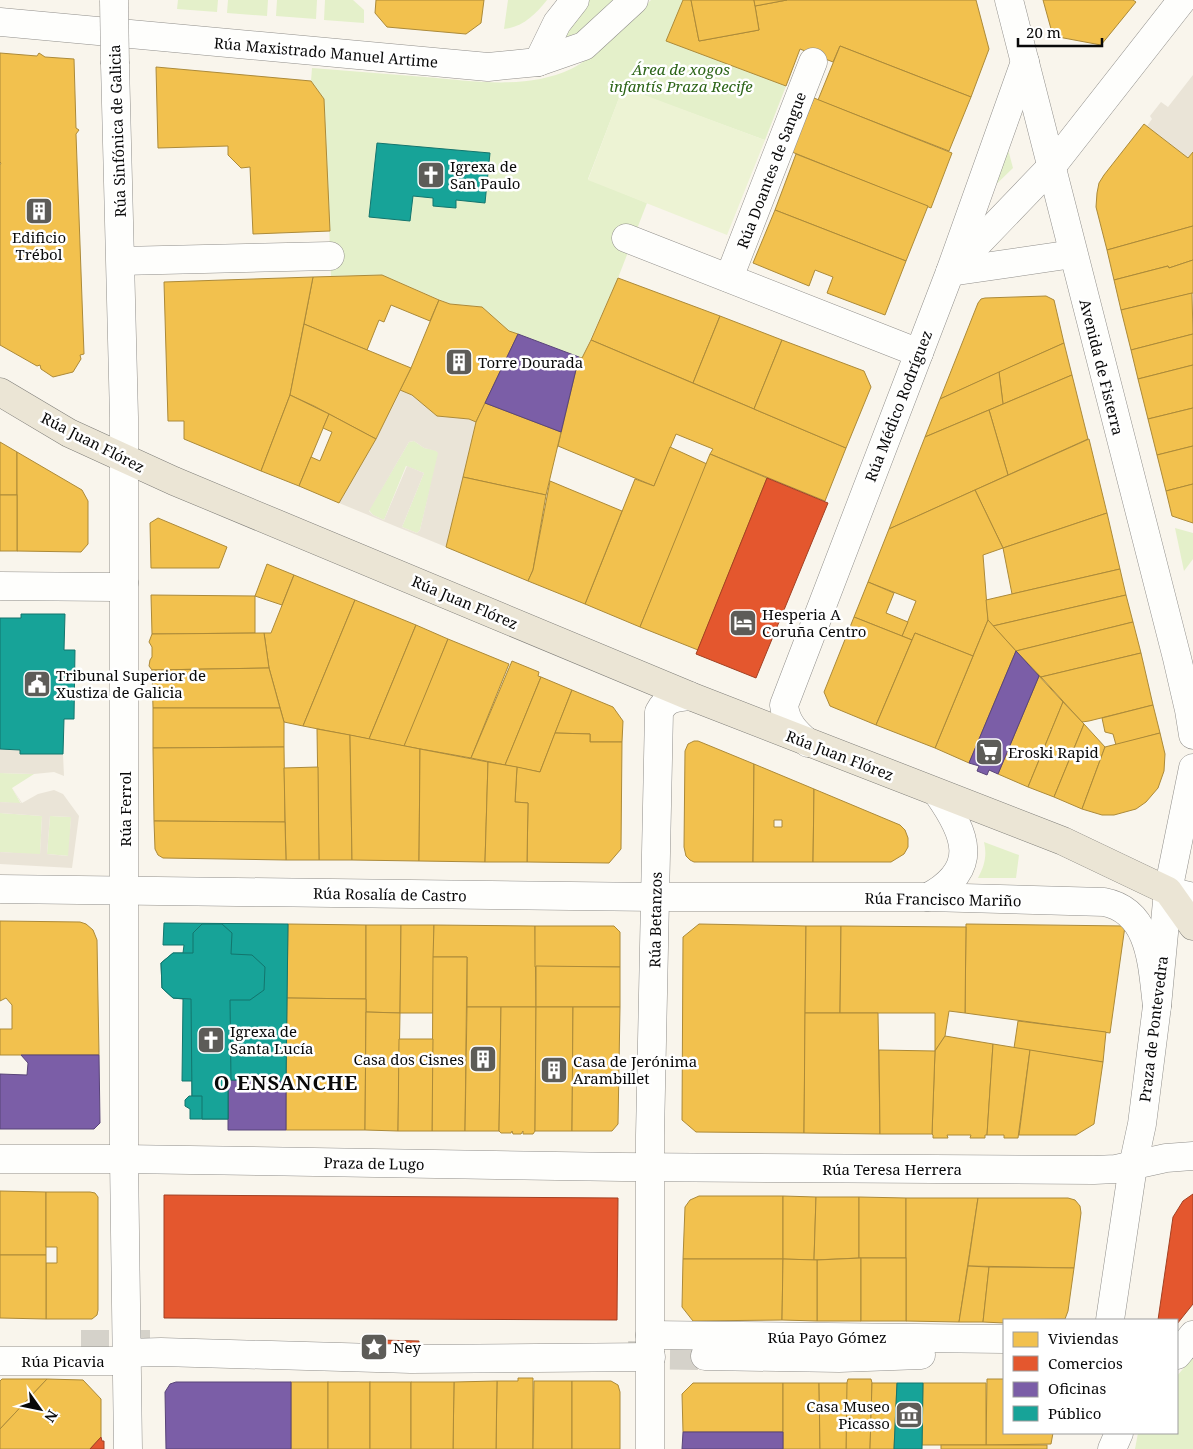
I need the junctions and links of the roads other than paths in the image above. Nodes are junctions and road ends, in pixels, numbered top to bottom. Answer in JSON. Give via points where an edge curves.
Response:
{"nodes":[{"id":1,"x":114,"y":0,"type":"edge"},
{"id":2,"x":575,"y":0,"type":"edge"},
{"id":3,"x":634,"y":0,"type":"edge"},
{"id":4,"x":1009,"y":0,"type":"edge"},
{"id":5,"x":1182,"y":0,"type":"edge"},
{"id":6,"x":0,"y":22,"type":"edge"},
{"id":7,"x":538,"y":62,"type":"junction"},
{"id":8,"x":813,"y":62,"type":"dead end"},
{"id":9,"x":1025,"y":62,"type":"junction"},
{"id":10,"x":1052,"y":166,"type":"junction"},
{"id":11,"x":626,"y":238,"type":"dead end"},
{"id":12,"x":1073,"y":254,"type":"junction"},
{"id":13,"x":330,"y":256,"type":"dead end"},
{"id":14,"x":121,"y":262,"type":"junction"},
{"id":15,"x":950,"y":272,"type":"junction"},
{"id":16,"x":729,"y":278,"type":"junction"},
{"id":17,"x":919,"y":353,"type":"junction"},
{"id":18,"x":0,"y":392,"type":"edge"},
{"id":19,"x":124,"y":460,"type":"junction"},
{"id":20,"x":124,"y":583,"type":"junction"},
{"id":21,"x":0,"y":586,"type":"edge"},
{"id":22,"x":1193,"y":632,"type":"edge"},
{"id":23,"x":1177,"y":658,"type":"junction"},
{"id":24,"x":690,"y":696,"type":"junction"},
{"id":25,"x":1193,"y":735,"type":"edge"},
{"id":26,"x":808,"y":743,"type":"junction"},
{"id":27,"x":1193,"y":768,"type":"edge"},
{"id":28,"x":938,"y":794,"type":"junction"},
{"id":29,"x":0,"y":889,"type":"edge"},
{"id":30,"x":125,"y":890,"type":"junction"},
{"id":31,"x":1181,"y":894,"type":"edge"},
{"id":32,"x":655,"y":897,"type":"junction"},
{"id":33,"x":928,"y":898,"type":"junction"},
{"id":34,"x":1193,"y":926,"type":"edge"},
{"id":35,"x":1156,"y":1006,"type":"junction"},
{"id":36,"x":1193,"y":1156,"type":"edge"},
{"id":37,"x":0,"y":1159,"type":"edge"},
{"id":38,"x":124,"y":1159,"type":"junction"},
{"id":39,"x":649,"y":1166,"type":"junction"},
{"id":40,"x":1133,"y":1166,"type":"junction"},
{"id":41,"x":1110,"y":1319,"type":"edge"},
{"id":42,"x":1193,"y":1335,"type":"edge"},
{"id":43,"x":1003,"y":1339,"type":"edge"},
{"id":44,"x":0,"y":1344,"type":"edge"},
{"id":45,"x":81,"y":1344,"type":"tunnel mouth"},
{"id":46,"x":651,"y":1346,"type":"junction"},
{"id":47,"x":1003,"y":1354,"type":"edge"},
{"id":48,"x":1178,"y":1354,"type":"edge"},
{"id":49,"x":705,"y":1356,"type":"tunnel mouth"},
{"id":50,"x":126,"y":1357,"type":"junction"},
{"id":51,"x":0,"y":1361,"type":"edge"},
{"id":52,"x":1097,"y":1434,"type":"edge"},
{"id":53,"x":1119,"y":1434,"type":"edge"},
{"id":54,"x":128,"y":1449,"type":"edge"},
{"id":55,"x":650,"y":1449,"type":"edge"},
{"id":56,"x":1095,"y":1449,"type":"edge"},
{"id":57,"x":1112,"y":1449,"type":"edge"}],
"edges":[{"from":1,"to":14,"type":"street","name":"Rúa Sinfónica de Galicia","bridge":true},
{"from":2,"to":7,"type":"street","via":[[557,23]]},
{"from":3,"to":7,"type":"street","name":"Rúa Maxistrado Manuel Artime","via":[[584,46]]},
{"from":4,"to":9,"type":"street","name":"Avenida de Fisterra"},
{"from":5,"to":10,"type":"street"},
{"from":6,"to":7,"type":"street","name":"Rúa Maxistrado Manuel Artime","via":[[488,67]]},
{"from":8,"to":16,"type":"street","name":"Rúa Doantes de Sangue"},
{"from":9,"to":10,"type":"street","name":"Avenida de Fisterra"},
{"from":9,"to":15,"type":"street","name":"Rúa Médico Rodríguez"},
{"from":10,"to":12,"type":"street","name":"Avenida de Fisterra"},
{"from":10,"to":15,"type":"street"},
{"from":11,"to":16,"type":"street"},
{"from":12,"to":15,"type":"street"},
{"from":12,"to":23,"type":"street","name":"Avenida de Fisterra"},
{"from":13,"to":14,"type":"street"},
{"from":14,"to":19,"type":"street","name":"Rúa Sinfónica de Galicia"},
{"from":15,"to":17,"type":"street","name":"Rúa Médico Rodríguez"},
{"from":16,"to":17,"type":"street"},
{"from":17,"to":26,"type":"street","name":"Rúa Médico Rodríguez","via":[[784,705],[785,716],[792,729]]},
{"from":18,"to":19,"type":"main road","name":"Rúa Juan Flórez","via":[[69,433]]},
{"from":19,"to":20,"type":"street","name":"Rúa Ferrol"},
{"from":19,"to":24,"type":"main road","name":"Rúa Juan Flórez"},
{"from":20,"to":21,"type":"street","via":[[113,587]]},
{"from":20,"to":30,"type":"street","name":"Rúa Ferrol"},
{"from":22,"to":23,"type":"street"},
{"from":23,"to":25,"type":"street","name":"Avenida de Fisterra"},
{"from":24,"to":26,"type":"main road","name":"Rúa Juan Flórez"},
{"from":24,"to":32,"type":"street","name":"Rúa Betanzos","via":[[669,700],[659,712]]},
{"from":26,"to":28,"type":"main road","name":"Rúa Juan Flórez"},
{"from":27,"to":31,"type":"street"},
{"from":28,"to":31,"type":"main road","name":"Rúa Juan Flórez","via":[[1063,841]]},
{"from":28,"to":33,"type":"street","via":[[953,815],[965,850],[962,866],[952,882]]},
{"from":29,"to":30,"type":"street","name":"Rúa Rosalía de Castro"},
{"from":30,"to":32,"type":"street","name":"Rúa Rosalía de Castro"},
{"from":30,"to":38,"type":"street","name":"Rúa Ferrol"},
{"from":31,"to":34,"type":"main road"},
{"from":31,"to":35,"type":"street","name":"Praza de Pontevedra"},
{"from":32,"to":33,"type":"street","name":"Rúa Francisco Mariño"},
{"from":32,"to":39,"type":"street","name":"Rúa Betanzos"},
{"from":33,"to":35,"type":"street","name":"Rúa Francisco Mariño","via":[[1116,904],[1131,914],[1140,927],[1152,963]]},
{"from":35,"to":40,"type":"street","name":"Praza de Pontevedra","via":[[1142,1124]]},
{"from":36,"to":40,"type":"street","via":[[1158,1159]]},
{"from":37,"to":38,"type":"street","name":"Praza de Lugo"},
{"from":38,"to":39,"type":"street","name":"Praza de Lugo"},
{"from":38,"to":50,"type":"street"},
{"from":39,"to":40,"type":"street","name":"Rúa Teresa Herrera","via":[[1094,1170]]},
{"from":39,"to":46,"type":"street"},
{"from":40,"to":41,"type":"street","name":"Praza de Pontevedra"},
{"from":42,"to":48,"type":"street"},
{"from":43,"to":46,"type":"street","name":"Rúa Payo Gómez"},
{"from":44,"to":45,"type":"street"},
{"from":46,"to":50,"type":"street","via":[[411,1359],[161,1352]]},
{"from":46,"to":55,"type":"street"},
{"from":47,"to":49,"type":"street","name":"Rúa Payo Gómez","via":[[839,1358]]},
{"from":50,"to":51,"type":"street","name":"Rúa Picavia"},
{"from":50,"to":54,"type":"street"},
{"from":52,"to":56,"type":"street"},
{"from":53,"to":57,"type":"street"}]}
